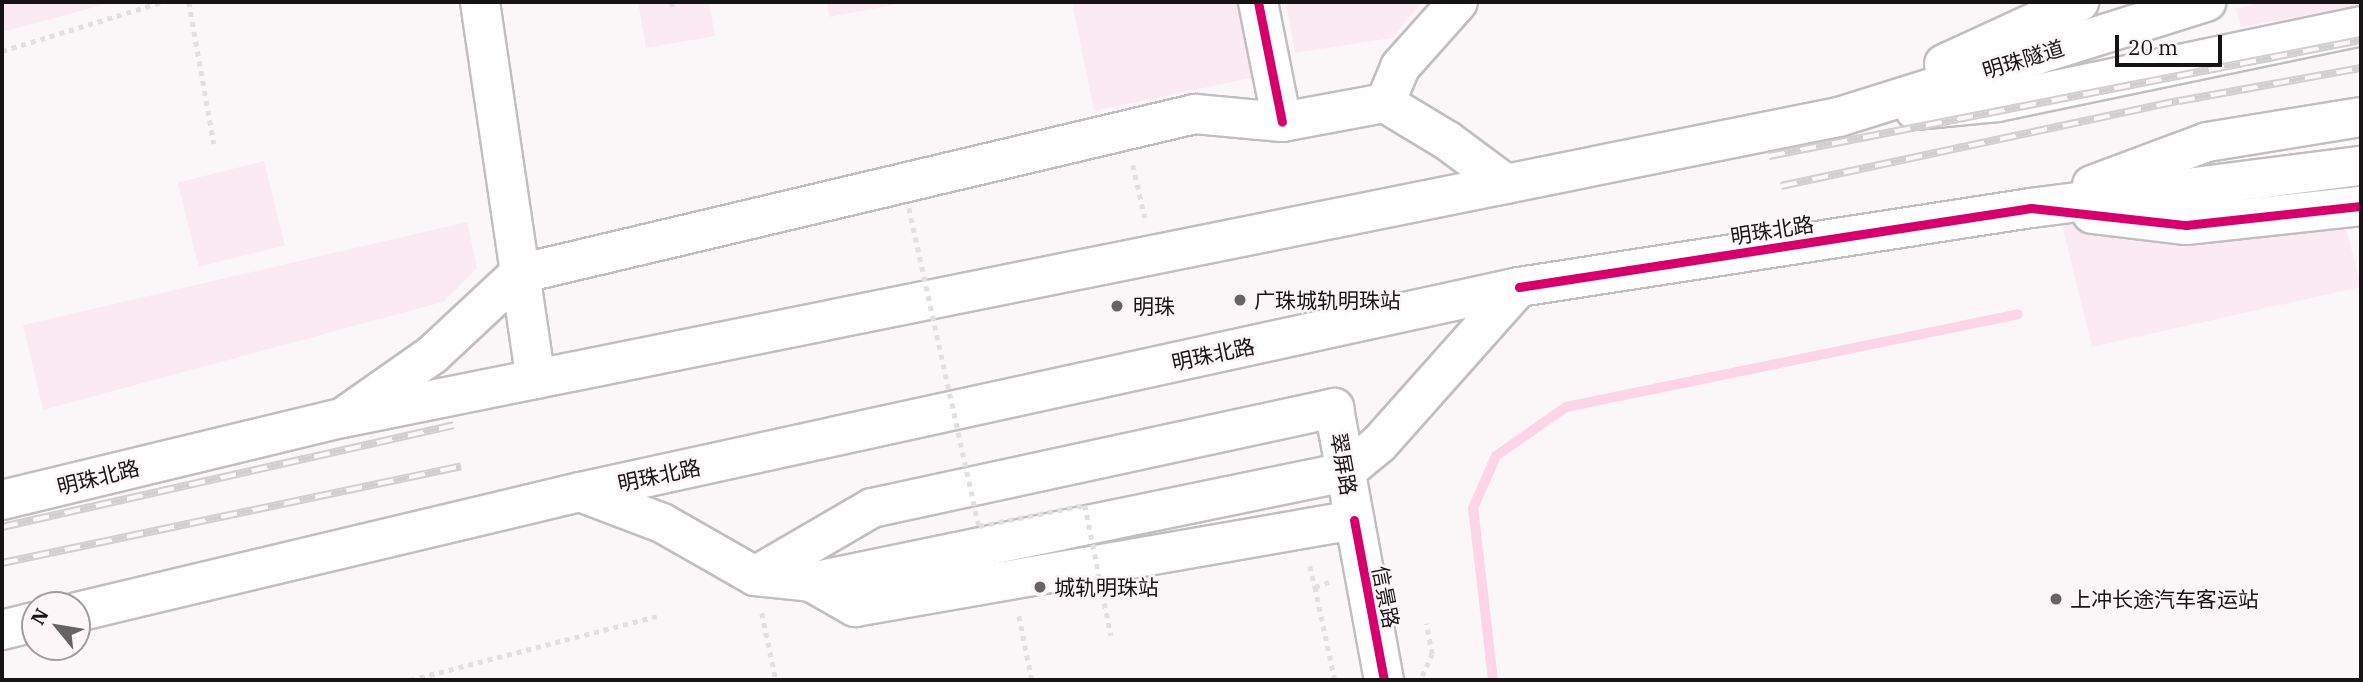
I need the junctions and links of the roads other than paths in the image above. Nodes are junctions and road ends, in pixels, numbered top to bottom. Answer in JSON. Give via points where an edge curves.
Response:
{"nodes":[{"id":1,"x":480,"y":2,"type":"edge"},
{"id":2,"x":1258,"y":2,"type":"edge"},
{"id":3,"x":1458,"y":2,"type":"edge"},
{"id":4,"x":2079,"y":2,"type":"edge"},
{"id":5,"x":2206,"y":2,"type":"edge"},
{"id":6,"x":2361,"y":26,"type":"edge"},
{"id":7,"x":1385,"y":103,"type":"junction"},
{"id":8,"x":1839,"y":117,"type":"junction"},
{"id":9,"x":2361,"y":117,"type":"edge"},
{"id":10,"x":1282,"y":122,"type":"junction"},
{"id":11,"x":2361,"y":166,"type":"edge"},
{"id":12,"x":1506,"y":184,"type":"junction"},
{"id":13,"x":2361,"y":206,"type":"edge"},
{"id":14,"x":2031,"y":208,"type":"junction"},
{"id":15,"x":519,"y":274,"type":"junction"},
{"id":16,"x":1519,"y":287,"type":"junction"},
{"id":17,"x":536,"y":379,"type":"junction"},
{"id":18,"x":342,"y":418,"type":"junction"},
{"id":19,"x":1345,"y":472,"type":"junction"},
{"id":20,"x":580,"y":492,"type":"junction"},
{"id":21,"x":2,"y":500,"type":"edge"},
{"id":22,"x":1354,"y":520,"type":"junction"},
{"id":23,"x":755,"y":576,"type":"junction"},
{"id":24,"x":811,"y":582,"type":"junction"},
{"id":25,"x":91,"y":609,"type":"edge"},
{"id":26,"x":21,"y":625,"type":"edge"},
{"id":27,"x":2,"y":630,"type":"edge"},
{"id":28,"x":1384,"y":680,"type":"edge"}],
"edges":[{"from":1,"to":15,"type":"main road"},
{"from":2,"to":10,"type":"main road"},
{"from":3,"to":7,"type":"main road","via":[[1400,67]]},
{"from":4,"to":8,"type":"main road","via":[[2031,20]]},
{"from":5,"to":8,"type":"main road","name":"明珠隧道"},
{"from":6,"to":8,"type":"main road","via":[[1998,102]]},
{"from":7,"to":10,"type":"main road"},
{"from":7,"to":12,"type":"main road"},
{"from":8,"to":12,"type":"main road","name":"明珠北路"},
{"from":9,"to":14,"type":"main road","via":[[2207,142]]},
{"from":10,"to":15,"type":"main road","via":[[1195,114]]},
{"from":11,"to":14,"type":"main road","name":"明珠北路"},
{"from":12,"to":17,"type":"main road","name":"明珠北路"},
{"from":13,"to":14,"type":"main road","via":[[2186,225]]},
{"from":14,"to":16,"type":"main road","name":"明珠北路"},
{"from":15,"to":17,"type":"main road"},
{"from":15,"to":18,"type":"main road","via":[[432,355]]},
{"from":16,"to":19,"type":"main road","via":[[1380,444]]},
{"from":16,"to":20,"type":"main road","name":"明珠北路"},
{"from":17,"to":18,"type":"main road","name":"明珠北路"},
{"from":18,"to":21,"type":"main road","name":"明珠北路"},
{"from":19,"to":22,"type":"main road","name":"翠屏路"},
{"from":19,"to":23,"type":"main road","name":"翠屏路","via":[[1334,408],[872,508]]},
{"from":19,"to":24,"type":"main road"},
{"from":20,"to":23,"type":"main road","via":[[662,523]]},
{"from":20,"to":25,"type":"main road","name":"明珠北路"},
{"from":22,"to":24,"type":"main road","via":[[855,607]]},
{"from":22,"to":28,"type":"main road","name":"信景路"},
{"from":23,"to":24,"type":"main road"},
{"from":26,"to":27,"type":"main road"}]}
